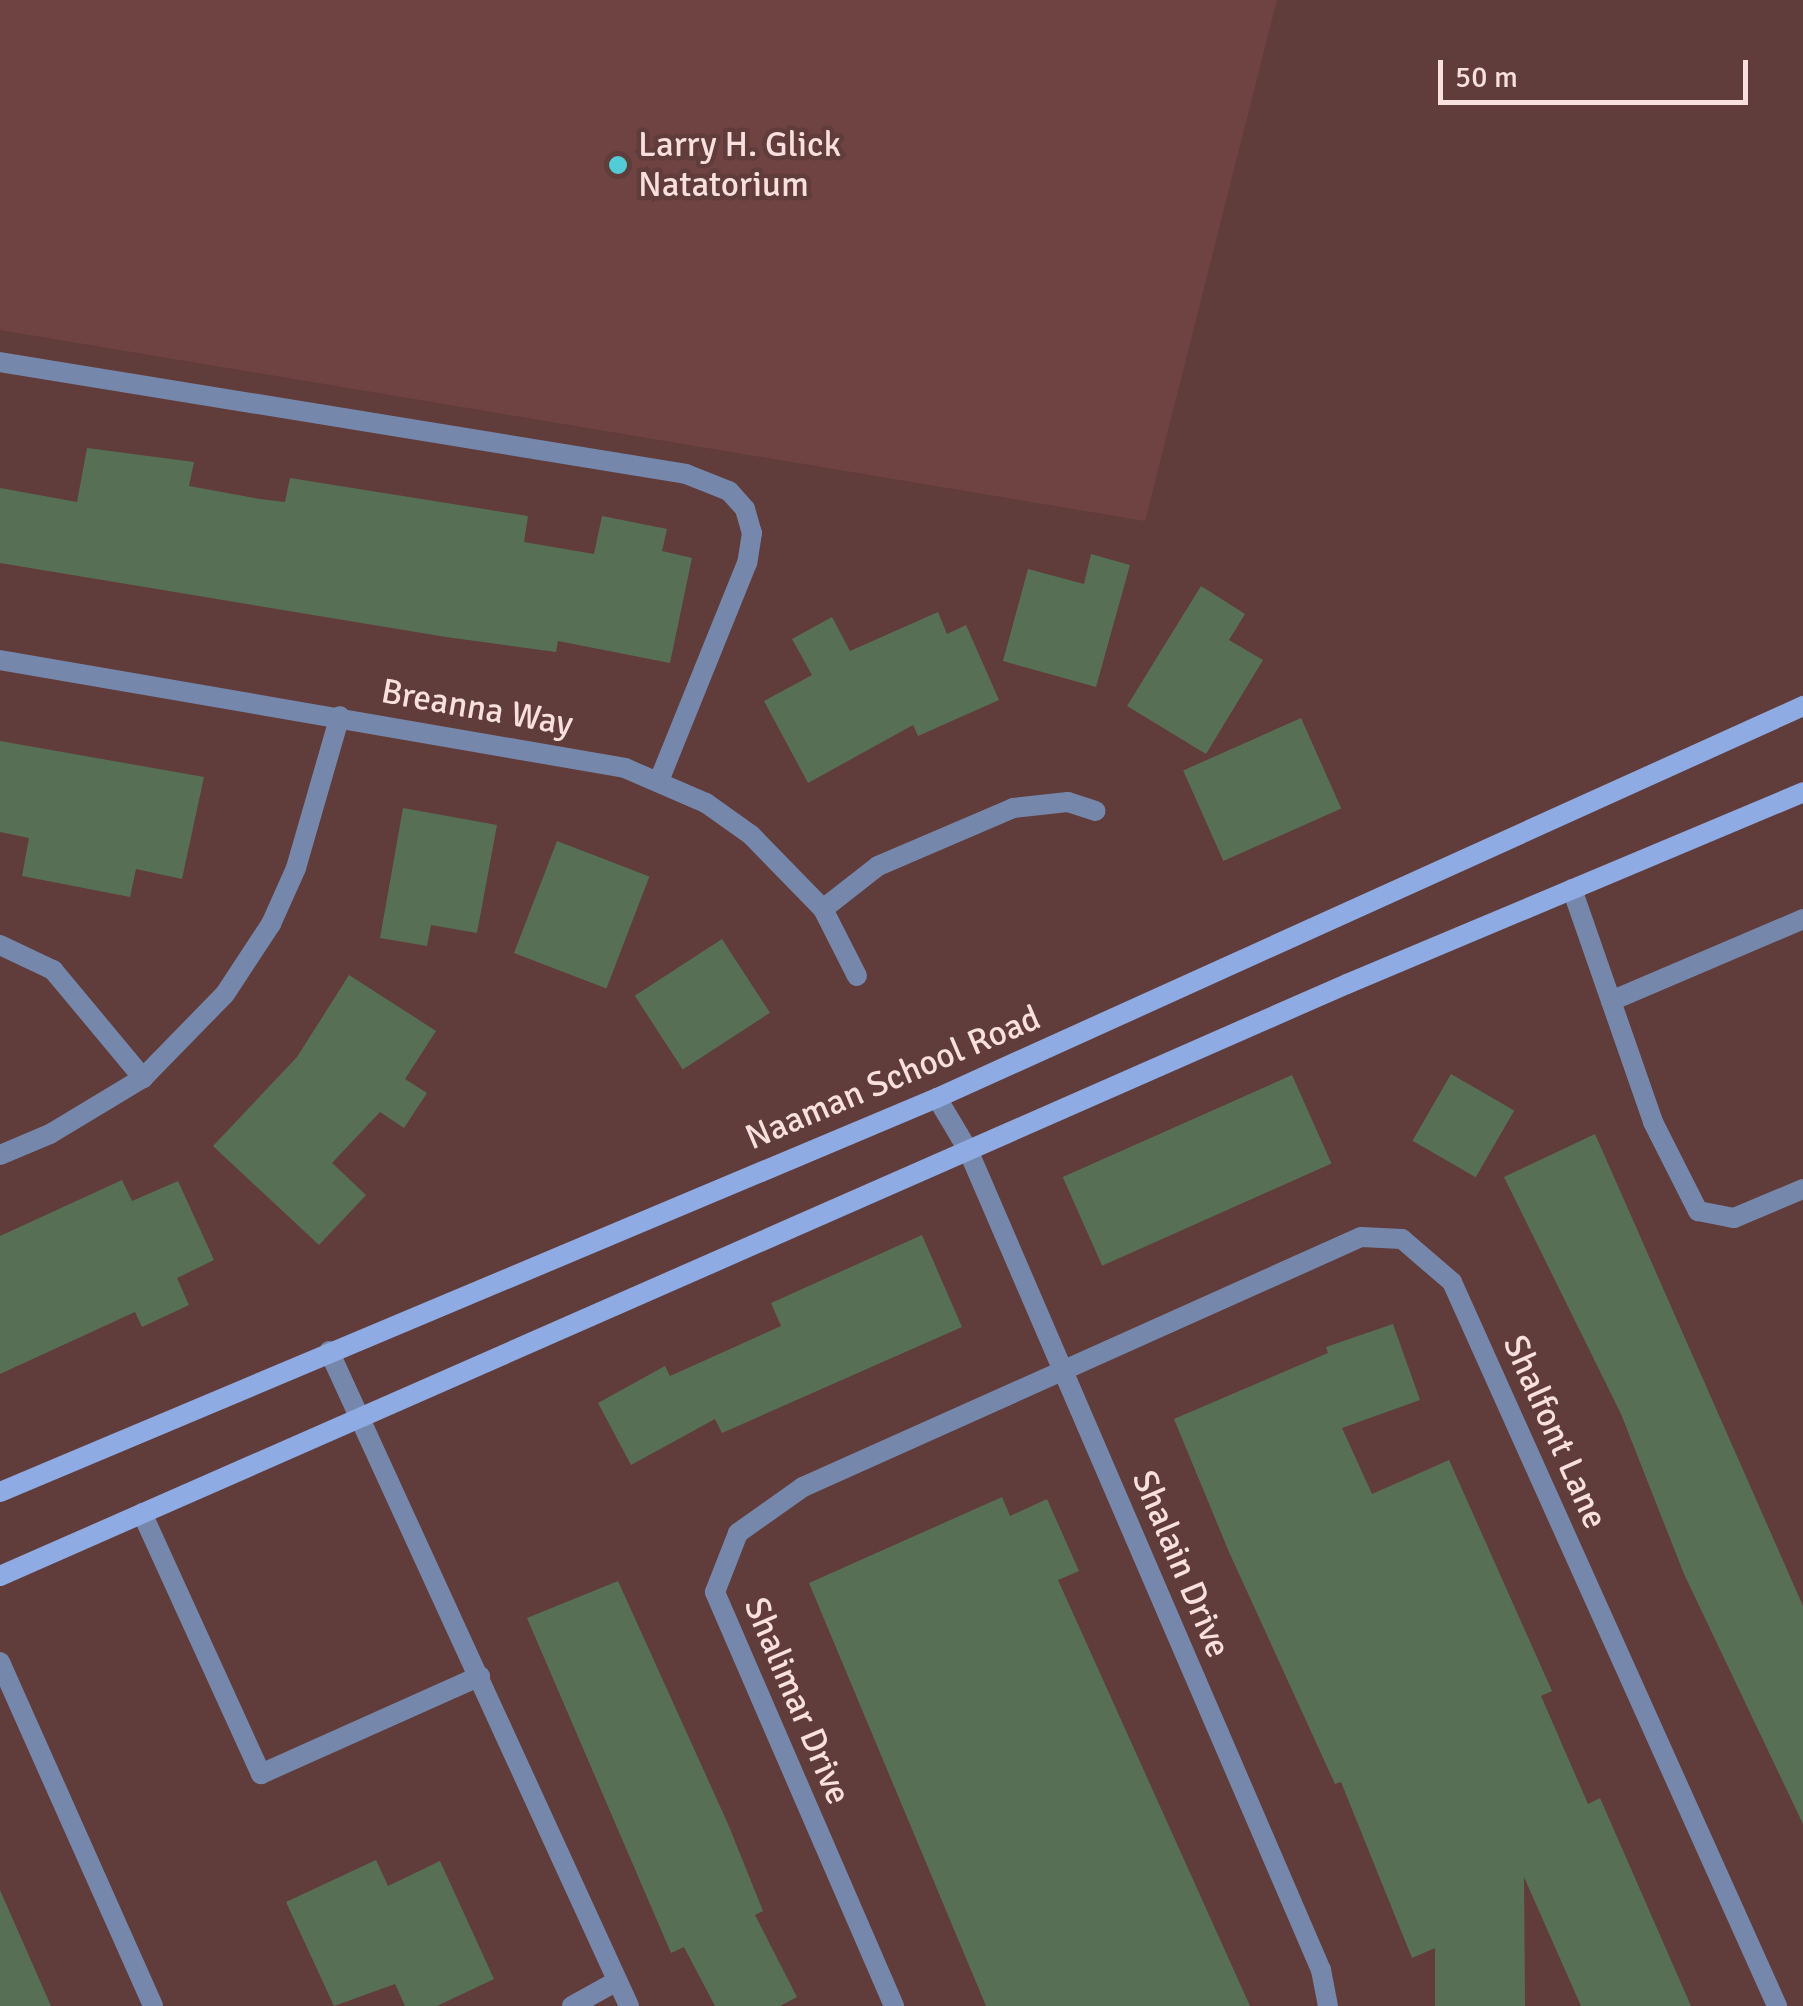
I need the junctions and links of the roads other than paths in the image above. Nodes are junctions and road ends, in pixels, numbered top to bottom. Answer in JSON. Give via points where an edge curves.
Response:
{"nodes":[{"id":1,"x":0,"y":362,"type":"edge"},
{"id":2,"x":0,"y":660,"type":"edge"},
{"id":3,"x":1803,"y":706,"type":"edge"},
{"id":4,"x":340,"y":716,"type":"junction"},
{"id":5,"x":660,"y":781,"type":"junction"},
{"id":6,"x":1803,"y":792,"type":"edge"},
{"id":7,"x":1096,"y":811,"type":"dead end"},
{"id":8,"x":1572,"y":888,"type":"junction"},
{"id":9,"x":822,"y":909,"type":"junction"},
{"id":10,"x":1803,"y":920,"type":"edge"},
{"id":11,"x":0,"y":945,"type":"edge"},
{"id":12,"x":857,"y":976,"type":"dead end"},
{"id":13,"x":1611,"y":1001,"type":"junction"},
{"id":14,"x":144,"y":1078,"type":"junction"},
{"id":15,"x":937,"y":1098,"type":"junction"},
{"id":16,"x":968,"y":1150,"type":"junction"},
{"id":17,"x":0,"y":1156,"type":"edge"},
{"id":18,"x":1803,"y":1189,"type":"edge"},
{"id":19,"x":329,"y":1352,"type":"junction"},
{"id":20,"x":1060,"y":1366,"type":"junction"},
{"id":21,"x":362,"y":1416,"type":"junction"},
{"id":22,"x":0,"y":1492,"type":"edge"},
{"id":23,"x":142,"y":1513,"type":"junction"},
{"id":24,"x":0,"y":1576,"type":"edge"},
{"id":25,"x":0,"y":1662,"type":"edge"},
{"id":26,"x":480,"y":1676,"type":"junction"},
{"id":27,"x":618,"y":1981,"type":"junction"},
{"id":28,"x":153,"y":2006,"type":"edge"},
{"id":29,"x":572,"y":2006,"type":"edge"},
{"id":30,"x":629,"y":2006,"type":"edge"},
{"id":31,"x":894,"y":2006,"type":"edge"},
{"id":32,"x":1328,"y":2006,"type":"edge"},
{"id":33,"x":1777,"y":2006,"type":"edge"}],
"edges":[{"from":1,"to":5,"type":"street","via":[[686,474],[729,490],[745,509],[752,534],[747,563]]},
{"from":2,"to":4,"type":"street","name":"Breanna Way"},
{"from":3,"to":15,"type":"main road","name":"Naaman School Road"},
{"from":4,"to":5,"type":"street","name":"Breanna Way","via":[[625,768]]},
{"from":4,"to":14,"type":"street","via":[[296,868],[271,924],[225,994]]},
{"from":5,"to":9,"type":"street","name":"Breanna Way","via":[[752,835]]},
{"from":6,"to":8,"type":"main road"},
{"from":7,"to":9,"type":"street","via":[[1068,802],[1013,808],[878,866]]},
{"from":8,"to":13,"type":"street"},
{"from":8,"to":16,"type":"main road"},
{"from":9,"to":12,"type":"street","name":"Breanna Way"},
{"from":10,"to":13,"type":"street"},
{"from":11,"to":14,"type":"street","via":[[53,970]]},
{"from":13,"to":18,"type":"street","via":[[1653,1122],[1698,1211],[1734,1218]]},
{"from":14,"to":17,"type":"street"},
{"from":15,"to":16,"type":"street"},
{"from":15,"to":19,"type":"main road","name":"Naaman School Road"},
{"from":16,"to":20,"type":"street","name":"Shalain Drive"},
{"from":16,"to":21,"type":"main road"},
{"from":19,"to":21,"type":"street"},
{"from":19,"to":22,"type":"main road","name":"Naaman School Road"},
{"from":20,"to":31,"type":"street","name":"Shalimar Drive","via":[[802,1487],[738,1533],[715,1592]]},
{"from":20,"to":32,"type":"street","name":"Shalain Drive","via":[[1322,1970]]},
{"from":20,"to":33,"type":"street","name":"Shalfont Lane","via":[[1362,1236],[1402,1239],[1452,1282]]},
{"from":21,"to":23,"type":"main road"},
{"from":21,"to":26,"type":"street"},
{"from":23,"to":24,"type":"main road"},
{"from":23,"to":26,"type":"street","via":[[261,1774]]},
{"from":25,"to":28,"type":"street"},
{"from":26,"to":27,"type":"street"},
{"from":27,"to":29,"type":"street"},
{"from":27,"to":30,"type":"street"}]}
